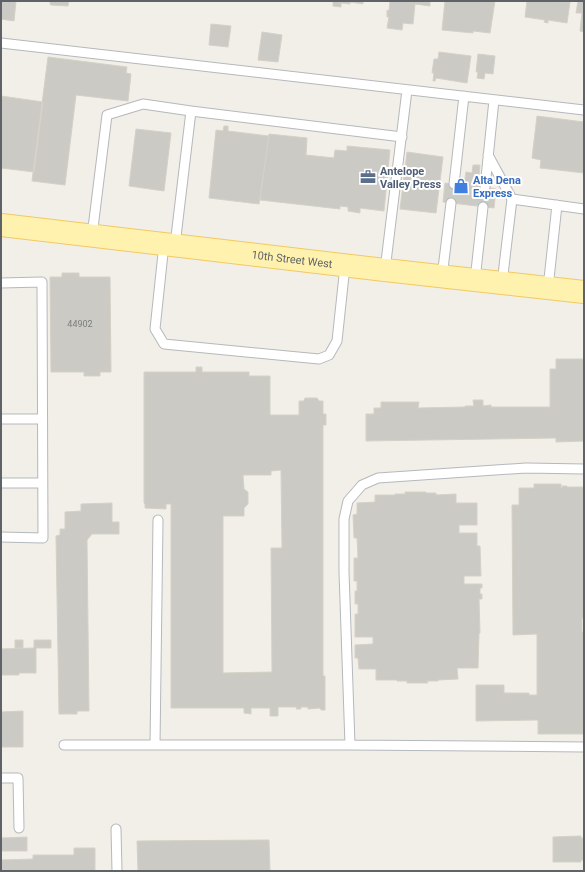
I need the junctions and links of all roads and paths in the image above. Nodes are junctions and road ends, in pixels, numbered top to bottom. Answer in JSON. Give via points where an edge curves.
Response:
{"nodes":[{"id":1,"x":1,"y":43,"type":"edge"},
{"id":2,"x":407,"y":90,"type":"junction"},
{"id":3,"x":464,"y":96,"type":"junction"},
{"id":4,"x":494,"y":100,"type":"junction"},
{"id":5,"x":584,"y":110,"type":"edge"},
{"id":6,"x":191,"y":112,"type":"junction"},
{"id":7,"x":402,"y":136,"type":"junction"},
{"id":8,"x":488,"y":155,"type":"junction"},
{"id":9,"x":454,"y":184,"type":"dead end"},
{"id":10,"x":485,"y":187,"type":"dead end"},
{"id":11,"x":512,"y":199,"type":"junction"},
{"id":12,"x":451,"y":203,"type":"dead end"},
{"id":13,"x":557,"y":205,"type":"junction"},
{"id":14,"x":482,"y":207,"type":"dead end"},
{"id":15,"x":584,"y":209,"type":"edge"},
{"id":16,"x":1,"y":226,"type":"edge"},
{"id":17,"x":92,"y":236,"type":"junction"},
{"id":18,"x":170,"y":245,"type":"junction"},
{"id":19,"x":345,"y":266,"type":"junction"},
{"id":20,"x":385,"y":270,"type":"junction"},
{"id":21,"x":442,"y":276,"type":"junction"},
{"id":22,"x":475,"y":280,"type":"junction"},
{"id":23,"x":1,"y":283,"type":"edge"},
{"id":24,"x":502,"y":283,"type":"junction"},
{"id":25,"x":548,"y":288,"type":"junction"},
{"id":26,"x":584,"y":292,"type":"edge"},
{"id":27,"x":1,"y":419,"type":"edge"},
{"id":28,"x":42,"y":419,"type":"junction"},
{"id":29,"x":584,"y":469,"type":"edge"},
{"id":30,"x":1,"y":483,"type":"edge"},
{"id":31,"x":42,"y":483,"type":"junction"},
{"id":32,"x":158,"y":520,"type":"dead end"},
{"id":33,"x":1,"y":537,"type":"edge"},
{"id":34,"x":64,"y":745,"type":"dead end"},
{"id":35,"x":155,"y":745,"type":"junction"},
{"id":36,"x":350,"y":745,"type":"junction"},
{"id":37,"x":584,"y":747,"type":"edge"},
{"id":38,"x":1,"y":778,"type":"edge"},
{"id":39,"x":19,"y":828,"type":"dead end"},
{"id":40,"x":116,"y":829,"type":"dead end"},
{"id":41,"x":117,"y":871,"type":"edge"}],
"edges":[{"from":1,"to":2,"type":"lane"},
{"from":2,"to":3,"type":"lane"},
{"from":2,"to":7,"type":"lane"},
{"from":3,"to":4,"type":"lane"},
{"from":3,"to":9,"type":"lane"},
{"from":4,"to":5,"type":"lane"},
{"from":4,"to":8,"type":"lane"},
{"from":6,"to":7,"type":"lane"},
{"from":6,"to":17,"type":"lane","via":[[143,104],[107,114]]},
{"from":6,"to":18,"type":"lane"},
{"from":7,"to":20,"type":"lane"},
{"from":8,"to":10,"type":"lane"},
{"from":8,"to":11,"type":"lane"},
{"from":11,"to":13,"type":"lane"},
{"from":11,"to":24,"type":"lane"},
{"from":12,"to":21,"type":"lane"},
{"from":13,"to":15,"type":"lane"},
{"from":13,"to":25,"type":"lane"},
{"from":14,"to":22,"type":"lane"},
{"from":16,"to":17,"type":"main road","name":"10th Street West"},
{"from":17,"to":18,"type":"main road","name":"10th Street West"},
{"from":18,"to":19,"type":"main road","name":"10th Street West"},
{"from":18,"to":19,"type":"lane","via":[[155,329],[164,344],[319,359],[329,355],[337,341]]},
{"from":19,"to":20,"type":"main road","name":"10th Street West"},
{"from":20,"to":21,"type":"main road","name":"10th Street West"},
{"from":21,"to":22,"type":"main road","name":"10th Street West"},
{"from":22,"to":24,"type":"main road","name":"10th Street West"},
{"from":23,"to":28,"type":"lane","via":[[42,282]]},
{"from":24,"to":25,"type":"main road","name":"10th Street West"},
{"from":25,"to":26,"type":"main road","name":"10th Street West"},
{"from":27,"to":28,"type":"lane"},
{"from":28,"to":31,"type":"lane"},
{"from":29,"to":36,"type":"lane","via":[[526,468],[378,478],[362,485],[348,501],[344,519],[344,572]]},
{"from":30,"to":31,"type":"lane"},
{"from":31,"to":33,"type":"lane","via":[[43,538]]},
{"from":32,"to":35,"type":"lane"},
{"from":34,"to":35,"type":"lane"},
{"from":35,"to":36,"type":"lane"},
{"from":36,"to":37,"type":"lane"},
{"from":38,"to":39,"type":"lane","via":[[18,778]]},
{"from":40,"to":41,"type":"lane"}]}
